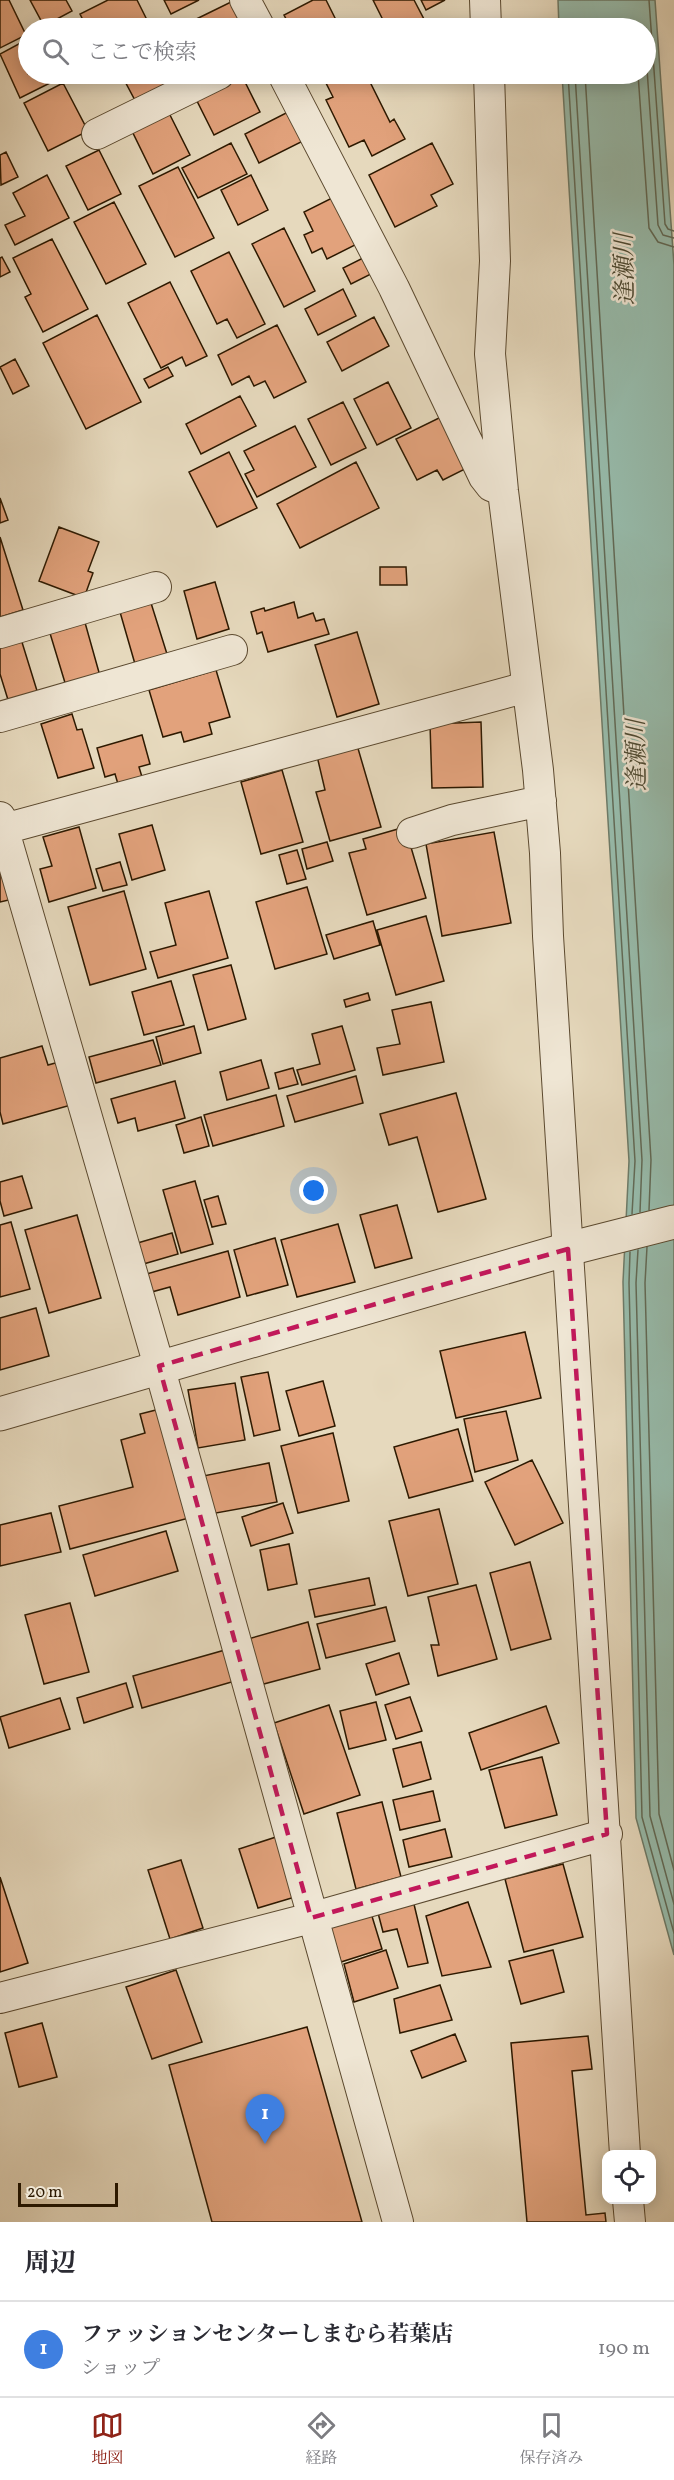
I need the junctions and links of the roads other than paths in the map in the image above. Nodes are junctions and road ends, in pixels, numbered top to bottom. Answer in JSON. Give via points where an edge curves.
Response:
{"nodes":[{"id":1,"x":245,"y":0,"type":"edge"},
{"id":2,"x":485,"y":0,"type":"edge"},
{"id":3,"x":255,"y":18,"type":"edge"},
{"id":4,"x":486,"y":18,"type":"edge"},
{"id":5,"x":199,"y":84,"type":"edge"},
{"id":6,"x":288,"y":84,"type":"edge"},
{"id":7,"x":489,"y":84,"type":"edge"},
{"id":8,"x":97,"y":134,"type":"dead end"},
{"id":9,"x":503,"y":490,"type":"junction"},
{"id":10,"x":156,"y":586,"type":"dead end"},
{"id":11,"x":0,"y":633,"type":"edge"},
{"id":12,"x":232,"y":650,"type":"dead end"},
{"id":13,"x":527,"y":687,"type":"junction"},
{"id":14,"x":0,"y":717,"type":"edge"},
{"id":15,"x":541,"y":801,"type":"junction"},
{"id":16,"x":1,"y":825,"type":"edge"},
{"id":17,"x":412,"y":833,"type":"dead end"},
{"id":18,"x":674,"y":1222,"type":"edge"},
{"id":19,"x":568,"y":1249,"type":"junction"},
{"id":20,"x":159,"y":1366,"type":"junction"},
{"id":21,"x":0,"y":1414,"type":"edge"},
{"id":22,"x":607,"y":1834,"type":"junction"},
{"id":23,"x":311,"y":1918,"type":"junction"},
{"id":24,"x":0,"y":1998,"type":"edge"},
{"id":25,"x":625,"y":2150,"type":"edge"},
{"id":26,"x":628,"y":2204,"type":"edge"},
{"id":27,"x":398,"y":2222,"type":"edge"},
{"id":28,"x":630,"y":2222,"type":"edge"}],
"edges":[{"from":1,"to":3,"type":"street"},
{"from":2,"to":4,"type":"street"},
{"from":5,"to":8,"type":"street"},
{"from":6,"to":9,"type":"street","via":[[394,288],[484,477],[491,486]]},
{"from":7,"to":9,"type":"street","via":[[495,261],[490,354]]},
{"from":9,"to":13,"type":"street"},
{"from":10,"to":11,"type":"street"},
{"from":12,"to":14,"type":"street"},
{"from":13,"to":15,"type":"street"},
{"from":13,"to":16,"type":"street"},
{"from":15,"to":17,"type":"street"},
{"from":15,"to":19,"type":"street"},
{"from":16,"to":20,"type":"street"},
{"from":18,"to":19,"type":"street"},
{"from":19,"to":20,"type":"street"},
{"from":19,"to":22,"type":"street"},
{"from":20,"to":21,"type":"street"},
{"from":20,"to":23,"type":"street"},
{"from":22,"to":23,"type":"street"},
{"from":22,"to":25,"type":"street"},
{"from":23,"to":24,"type":"street"},
{"from":23,"to":27,"type":"street"},
{"from":26,"to":28,"type":"street"}]}
